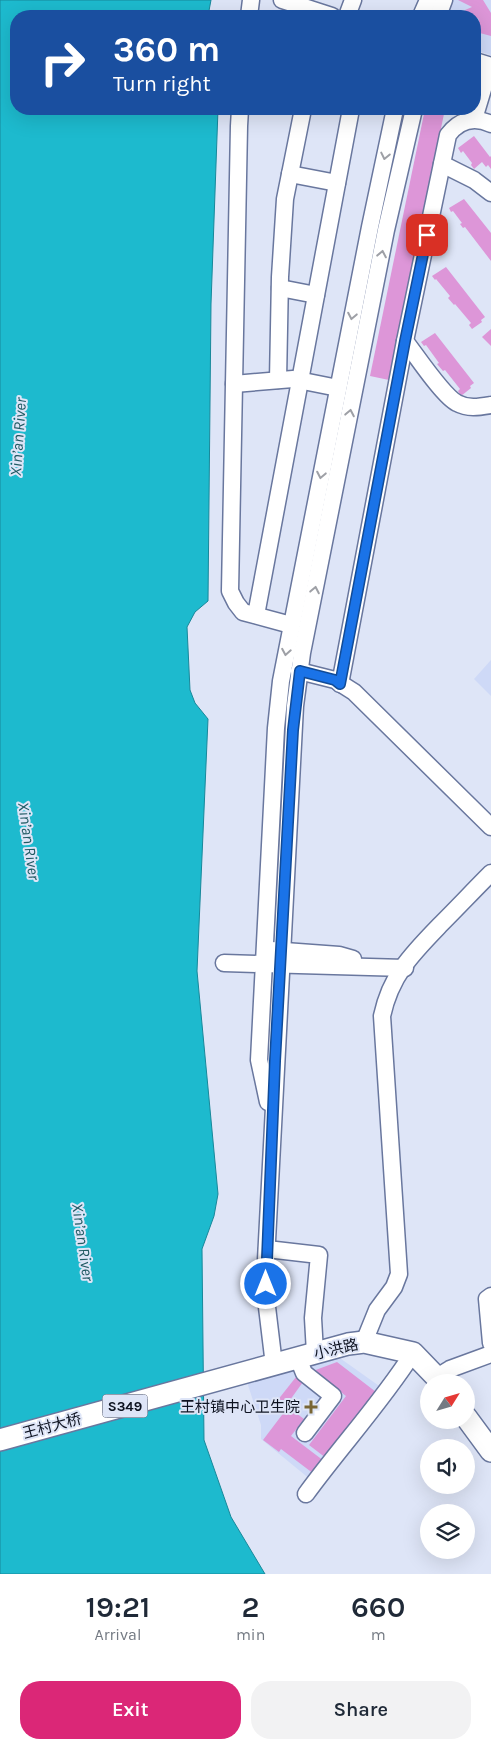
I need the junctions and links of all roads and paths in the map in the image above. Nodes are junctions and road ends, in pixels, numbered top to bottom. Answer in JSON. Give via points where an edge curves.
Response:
{"nodes":[{"id":1,"x":282,"y":0,"type":"edge"},
{"id":2,"x":306,"y":4,"type":"edge"},
{"id":3,"x":319,"y":10,"type":"edge"},
{"id":4,"x":485,"y":64,"type":"edge"},
{"id":5,"x":481,"y":84,"type":"edge"},
{"id":6,"x":240,"y":115,"type":"edge"},
{"id":7,"x":302,"y":115,"type":"edge"},
{"id":8,"x":350,"y":115,"type":"edge"},
{"id":9,"x":394,"y":115,"type":"edge"},
{"id":10,"x":413,"y":115,"type":"edge"},
{"id":11,"x":475,"y":115,"type":"edge"},
{"id":12,"x":474,"y":119,"type":"junction"},
{"id":13,"x":491,"y":124,"type":"edge"},
{"id":14,"x":442,"y":164,"type":"junction"},
{"id":15,"x":290,"y":174,"type":"junction"},
{"id":16,"x":337,"y":183,"type":"junction"},
{"id":17,"x":491,"y":193,"type":"edge"},
{"id":18,"x":280,"y":288,"type":"junction"},
{"id":19,"x":316,"y":295,"type":"junction"},
{"id":20,"x":405,"y":341,"type":"junction"},
{"id":21,"x":278,"y":380,"type":"junction"},
{"id":22,"x":299,"y":380,"type":"junction"},
{"id":23,"x":234,"y":384,"type":"junction"},
{"id":24,"x":338,"y":388,"type":"junction"},
{"id":25,"x":491,"y":405,"type":"edge"},
{"id":26,"x":256,"y":615,"type":"junction"},
{"id":27,"x":291,"y":625,"type":"junction"},
{"id":28,"x":300,"y":671,"type":"junction"},
{"id":29,"x":340,"y":684,"type":"junction"},
{"id":30,"x":491,"y":828,"type":"edge"},
{"id":31,"x":491,"y":873,"type":"edge"},
{"id":32,"x":264,"y":950,"type":"junction"},
{"id":33,"x":281,"y":951,"type":"junction"},
{"id":34,"x":224,"y":963,"type":"dead end"},
{"id":35,"x":402,"y":970,"type":"junction"},
{"id":36,"x":274,"y":1126,"type":"junction"},
{"id":37,"x":267,"y":1249,"type":"junction"},
{"id":38,"x":491,"y":1296,"type":"edge"},
{"id":39,"x":364,"y":1342,"type":"junction"},
{"id":40,"x":491,"y":1342,"type":"edge"},
{"id":41,"x":413,"y":1353,"type":"junction"},
{"id":42,"x":491,"y":1354,"type":"edge"},
{"id":43,"x":307,"y":1356,"type":"junction"},
{"id":44,"x":274,"y":1366,"type":"junction"},
{"id":45,"x":249,"y":1372,"type":"joint"},
{"id":46,"x":433,"y":1374,"type":"edge"},
{"id":47,"x":445,"y":1374,"type":"edge"},
{"id":48,"x":475,"y":1429,"type":"edge"},
{"id":49,"x":305,"y":1433,"type":"dead end"},
{"id":50,"x":0,"y":1440,"type":"edge"},
{"id":51,"x":491,"y":1451,"type":"edge"},
{"id":52,"x":306,"y":1494,"type":"dead end"}],
"edges":[{"from":1,"to":2,"type":"street"},
{"from":2,"to":3,"type":"street"},
{"from":4,"to":5,"type":"street"},
{"from":6,"to":23,"type":"street"},
{"from":7,"to":15,"type":"street"},
{"from":8,"to":16,"type":"street"},
{"from":9,"to":24,"type":"street","one_way":true},
{"from":28,"to":10,"type":"street","one_way":true,"via":[[384,240]]},
{"from":11,"to":12,"type":"street"},
{"from":12,"to":13,"type":"street"},
{"from":12,"to":14,"type":"street","via":[[459,124],[448,135]]},
{"from":14,"to":17,"type":"street","via":[[474,180]]},
{"from":14,"to":20,"type":"street"},
{"from":15,"to":16,"type":"street"},
{"from":15,"to":18,"type":"street","via":[[285,199]]},
{"from":16,"to":19,"type":"street"},
{"from":18,"to":19,"type":"street"},
{"from":18,"to":21,"type":"street"},
{"from":19,"to":22,"type":"street"},
{"from":20,"to":25,"type":"street","via":[[452,400],[476,408]]},
{"from":20,"to":29,"type":"street"},
{"from":21,"to":22,"type":"street"},
{"from":21,"to":23,"type":"street"},
{"from":22,"to":24,"type":"street"},
{"from":22,"to":26,"type":"street"},
{"from":23,"to":26,"type":"street","via":[[230,591],[243,612]]},
{"from":24,"to":27,"type":"street","one_way":true},
{"from":26,"to":27,"type":"street"},
{"from":27,"to":32,"type":"street","one_way":true,"via":[[276,728]]},
{"from":28,"to":29,"type":"street"},
{"from":28,"to":33,"type":"street","via":[[293,730]]},
{"from":29,"to":30,"type":"street","via":[[354,692]]},
{"from":31,"to":35,"type":"street","via":[[408,958]]},
{"from":32,"to":33,"type":"street"},
{"from":32,"to":36,"type":"street","via":[[259,1060]]},
{"from":33,"to":35,"type":"street","via":[[339,956]]},
{"from":33,"to":36,"type":"street"},
{"from":34,"to":35,"type":"street"},
{"from":35,"to":39,"type":"street","via":[[387,995],[382,1016],[399,1274]]},
{"from":36,"to":37,"type":"street"},
{"from":37,"to":43,"type":"street","via":[[319,1255]]},
{"from":37,"to":44,"type":"street","via":[[267,1307]]},
{"from":38,"to":40,"type":"street","via":[[487,1299]]},
{"from":39,"to":41,"type":"main road","name":"小洪路","number":"S349"},
{"from":39,"to":43,"type":"main road","name":"小洪路","number":"S349"},
{"from":41,"to":46,"type":"main road"},
{"from":41,"to":52,"type":"street","via":[[397,1379]]},
{"from":42,"to":47,"type":"street","via":[[450,1369]]},
{"from":43,"to":44,"type":"main road","name":"小洪路","number":"S349"},
{"from":43,"to":49,"type":"street","via":[[304,1373],[333,1396]]},
{"from":44,"to":45,"type":"main road","name":"小洪路","number":"S349"},
{"from":45,"to":50,"type":"main road","name":"王村大桥","number":"S349"},
{"from":48,"to":51,"type":"main road"}]}
